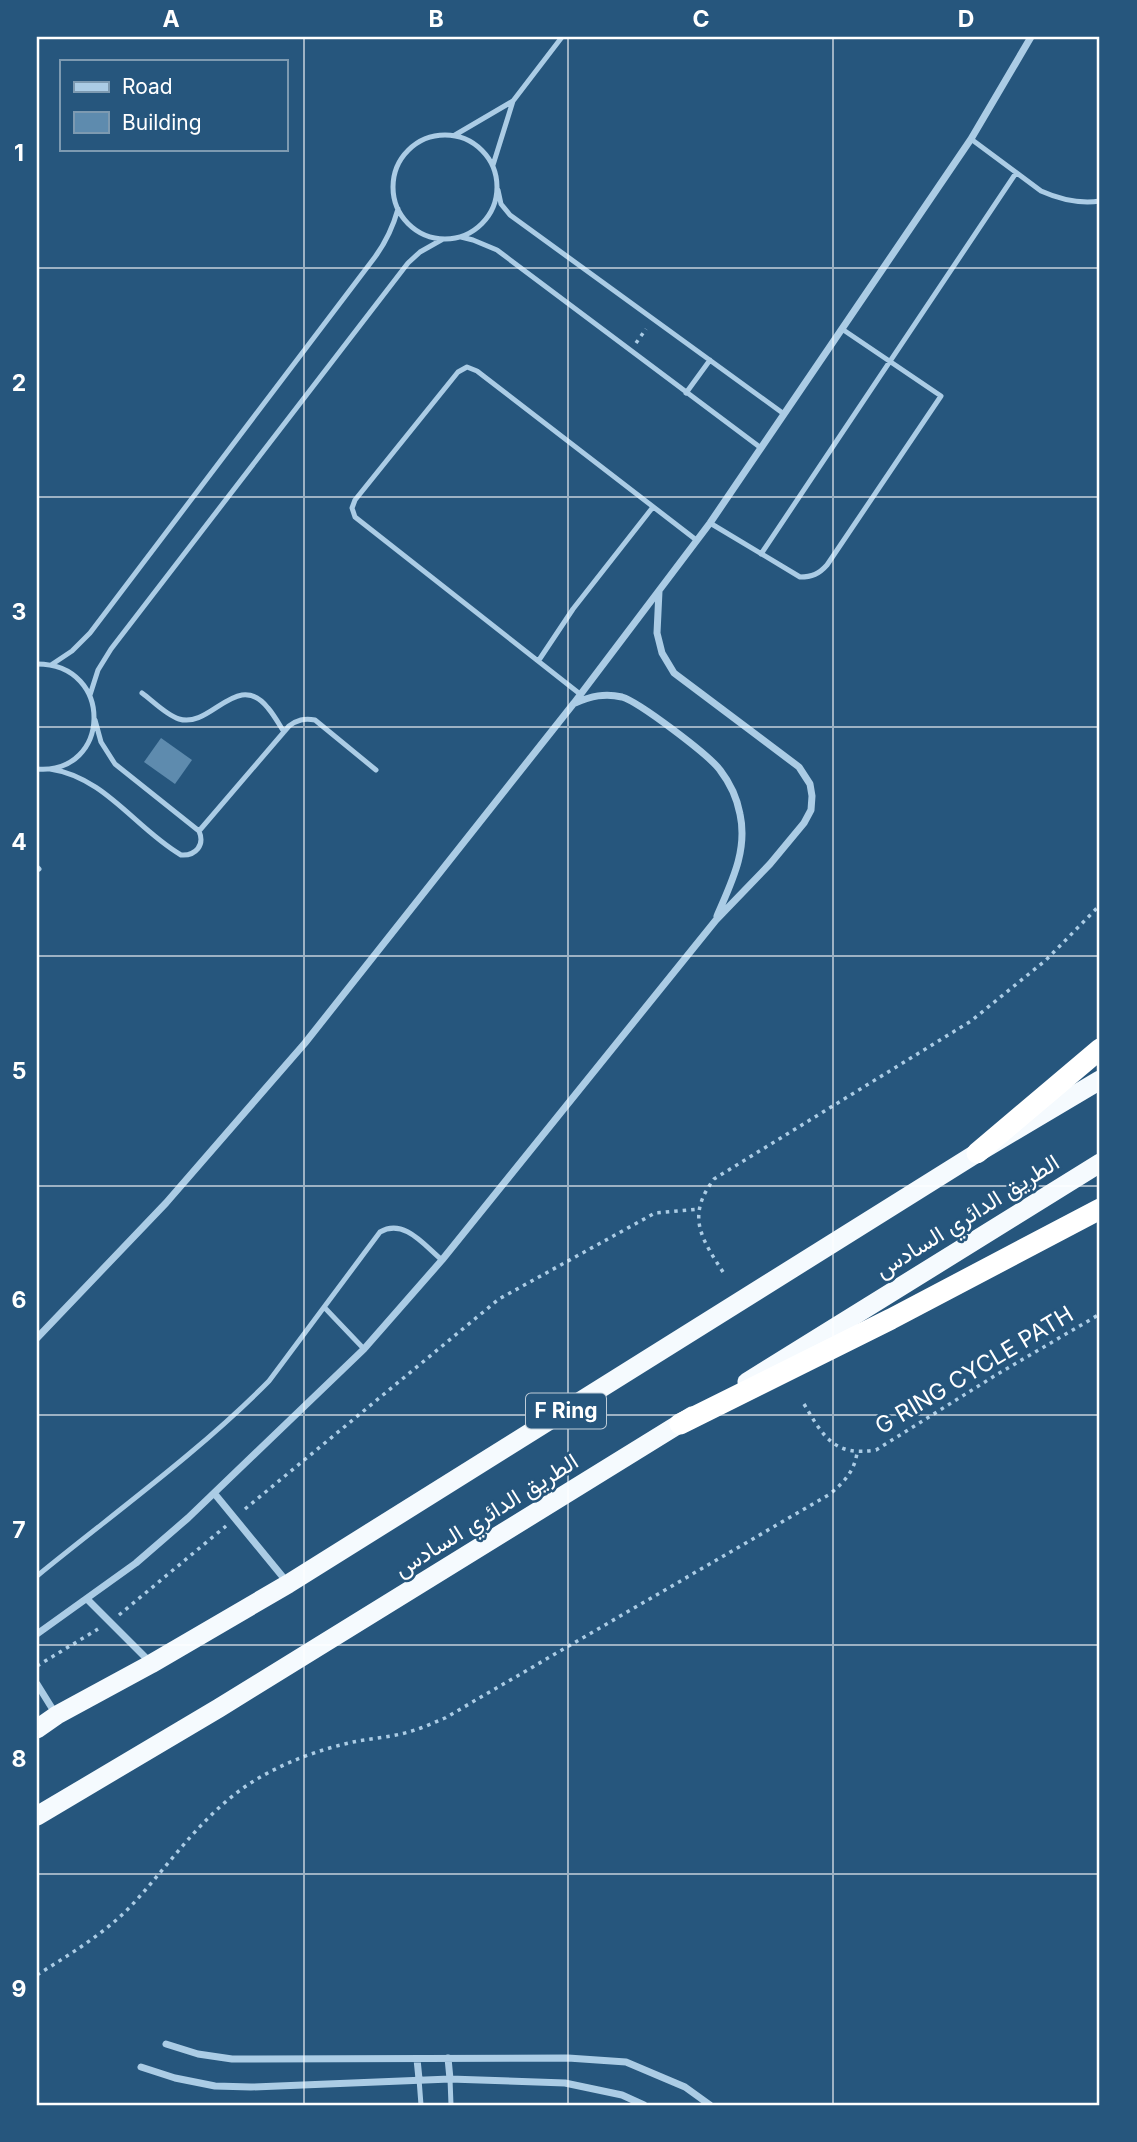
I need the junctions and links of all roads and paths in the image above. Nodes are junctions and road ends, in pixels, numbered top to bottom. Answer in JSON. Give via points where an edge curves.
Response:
{"nodes":[{"id":1,"x":562,"y":37,"type":"edge"},
{"id":2,"x":1031,"y":37,"type":"edge"},
{"id":3,"x":513,"y":101,"type":"junction"},
{"id":4,"x":454,"y":135,"type":"junction"},
{"id":5,"x":971,"y":139,"type":"junction"},
{"id":6,"x":493,"y":165,"type":"junction"},
{"id":7,"x":1016,"y":173,"type":"junction"},
{"id":8,"x":498,"y":190,"type":"junction"},
{"id":9,"x":1100,"y":201,"type":"edge"},
{"id":10,"x":398,"y":209,"type":"junction"},
{"id":11,"x":461,"y":237,"type":"junction"},
{"id":12,"x":443,"y":239,"type":"junction"},
{"id":13,"x":653,"y":319,"type":"junction"},
{"id":14,"x":842,"y":329,"type":"junction"},
{"id":15,"x":630,"y":351,"type":"junction"},
{"id":16,"x":710,"y":360,"type":"junction"},
{"id":17,"x":890,"y":362,"type":"junction"},
{"id":18,"x":686,"y":393,"type":"junction"},
{"id":19,"x":784,"y":414,"type":"junction"},
{"id":20,"x":761,"y":448,"type":"junction"},
{"id":21,"x":653,"y":507,"type":"junction"},
{"id":22,"x":710,"y":523,"type":"junction"},
{"id":23,"x":695,"y":540,"type":"junction"},
{"id":24,"x":761,"y":554,"type":"junction"},
{"id":25,"x":659,"y":590,"type":"junction"},
{"id":26,"x":538,"y":660,"type":"junction"},
{"id":27,"x":37,"y":664,"type":"edge"},
{"id":28,"x":51,"y":665,"type":"junction"},
{"id":29,"x":142,"y":693,"type":"dead end"},
{"id":30,"x":580,"y":694,"type":"junction"},
{"id":31,"x":90,"y":695,"type":"junction"},
{"id":32,"x":574,"y":703,"type":"junction"},
{"id":33,"x":95,"y":720,"type":"junction"},
{"id":34,"x":284,"y":732,"type":"junction"},
{"id":35,"x":37,"y":769,"type":"edge"},
{"id":36,"x":48,"y":769,"type":"junction"},
{"id":37,"x":376,"y":770,"type":"dead end"},
{"id":38,"x":37,"y":777,"type":"edge"},
{"id":39,"x":199,"y":831,"type":"junction"},
{"id":40,"x":1100,"y":905,"type":"edge"},
{"id":41,"x":716,"y":920,"type":"junction"},
{"id":42,"x":1100,"y":1049,"type":"edge"},
{"id":43,"x":1100,"y":1080,"type":"edge"},
{"id":44,"x":977,"y":1153,"type":"junction"},
{"id":45,"x":1100,"y":1163,"type":"edge"},
{"id":46,"x":699,"y":1209,"type":"junction"},
{"id":47,"x":1100,"y":1209,"type":"edge"},
{"id":48,"x":442,"y":1260,"type":"junction"},
{"id":49,"x":723,"y":1272,"type":"dead end"},
{"id":50,"x":324,"y":1307,"type":"junction"},
{"id":51,"x":1100,"y":1314,"type":"edge"},
{"id":52,"x":37,"y":1338,"type":"edge"},
{"id":53,"x":364,"y":1349,"type":"junction"},
{"id":54,"x":804,"y":1404,"type":"dead end"},
{"id":55,"x":680,"y":1424,"type":"junction"},
{"id":56,"x":857,"y":1453,"type":"junction"},
{"id":57,"x":214,"y":1493,"type":"junction"},
{"id":58,"x":235,"y":1517,"type":"junction"},
{"id":59,"x":37,"y":1576,"type":"edge"},
{"id":60,"x":288,"y":1584,"type":"junction"},
{"id":61,"x":87,"y":1599,"type":"junction"},
{"id":62,"x":110,"y":1623,"type":"junction"},
{"id":63,"x":37,"y":1634,"type":"edge"},
{"id":64,"x":152,"y":1664,"type":"junction"},
{"id":65,"x":37,"y":1665,"type":"edge"},
{"id":66,"x":37,"y":1684,"type":"edge"},
{"id":67,"x":57,"y":1715,"type":"junction"},
{"id":68,"x":37,"y":1729,"type":"edge"},
{"id":69,"x":37,"y":1816,"type":"edge"},
{"id":70,"x":37,"y":1975,"type":"edge"},
{"id":71,"x":166,"y":2044,"type":"dead end"},
{"id":72,"x":448,"y":2058,"type":"junction"},
{"id":73,"x":417,"y":2059,"type":"junction"},
{"id":74,"x":141,"y":2067,"type":"dead end"},
{"id":75,"x":419,"y":2079,"type":"junction"},
{"id":76,"x":450,"y":2079,"type":"junction"},
{"id":77,"x":421,"y":2105,"type":"edge"},
{"id":78,"x":451,"y":2105,"type":"edge"},
{"id":79,"x":643,"y":2105,"type":"edge"},
{"id":80,"x":710,"y":2105,"type":"edge"}],
"edges":[{"from":1,"to":3,"type":"lane"},
{"from":2,"to":5,"type":"street"},
{"from":3,"to":4,"type":"lane"},
{"from":3,"to":6,"type":"lane"},
{"from":4,"to":6,"type":"lane","via":[[478,145]]},
{"from":4,"to":10,"type":"lane","via":[[429,137],[400,160],[393,184]]},
{"from":5,"to":7,"type":"lane"},
{"from":5,"to":14,"type":"street"},
{"from":6,"to":8,"type":"lane"},
{"from":7,"to":9,"type":"lane","via":[[1065,201]]},
{"from":7,"to":17,"type":"lane"},
{"from":8,"to":11,"type":"lane","via":[[483,223]]},
{"from":8,"to":13,"type":"lane","via":[[510,215]]},
{"from":10,"to":12,"type":"lane","via":[[421,233]]},
{"from":10,"to":28,"type":"lane","via":[[375,257],[107,611],[82,643]]},
{"from":11,"to":12,"type":"lane"},
{"from":11,"to":15,"type":"lane","via":[[497,250]]},
{"from":12,"to":31,"type":"lane","via":[[420,251],[399,274],[111,649]]},
{"from":13,"to":15,"type":"path"},
{"from":13,"to":16,"type":"lane"},
{"from":14,"to":17,"type":"lane"},
{"from":14,"to":19,"type":"street"},
{"from":15,"to":18,"type":"lane"},
{"from":16,"to":18,"type":"lane"},
{"from":16,"to":19,"type":"lane"},
{"from":17,"to":24,"type":"lane"},
{"from":17,"to":24,"type":"lane","via":[[942,396],[820,573],[800,577]]},
{"from":18,"to":20,"type":"lane"},
{"from":19,"to":20,"type":"street"},
{"from":20,"to":22,"type":"street"},
{"from":21,"to":23,"type":"lane"},
{"from":21,"to":26,"type":"lane"},
{"from":21,"to":26,"type":"lane","via":[[467,367],[458,372],[355,500],[355,517]]},
{"from":22,"to":23,"type":"street"},
{"from":22,"to":24,"type":"lane"},
{"from":23,"to":25,"type":"street"},
{"from":25,"to":30,"type":"street"},
{"from":25,"to":41,"type":"street","via":[[657,633],[674,673],[799,767],[810,784],[811,810],[804,823]]},
{"from":26,"to":30,"type":"lane"},
{"from":27,"to":28,"type":"lane"},
{"from":28,"to":31,"type":"lane","via":[[75,675]]},
{"from":29,"to":34,"type":"lane","via":[[177,719],[186,720],[203,716],[233,697],[248,696],[268,707]]},
{"from":30,"to":32,"type":"street"},
{"from":31,"to":33,"type":"lane"},
{"from":32,"to":41,"type":"street","via":[[590,696],[625,698],[722,772],[737,800],[742,846]]},
{"from":32,"to":52,"type":"street","via":[[305,1043],[166,1203]]},
{"from":33,"to":36,"type":"lane","via":[[81,752]]},
{"from":33,"to":39,"type":"lane","via":[[115,764]]},
{"from":34,"to":37,"type":"lane","via":[[295,721],[315,720]]},
{"from":34,"to":39,"type":"lane"},
{"from":35,"to":36,"type":"lane"},
{"from":36,"to":38,"type":"lane"},
{"from":36,"to":39,"type":"lane","via":[[86,780],[181,855],[198,849]]},
{"from":40,"to":46,"type":"path","via":[[1046,960],[971,1020],[715,1179],[703,1194]]},
{"from":41,"to":48,"type":"street"},
{"from":42,"to":44,"type":"highway"},
{"from":43,"to":44,"type":"highway","name":"الطريق الدائري السادس","number":"F Ring"},
{"from":44,"to":60,"type":"highway","name":"الطريق الدائري السادس","number":"F Ring"},
{"from":45,"to":55,"type":"highway","name":"الطريق الدائري السادس"},
{"from":46,"to":49,"type":"path","via":[[702,1236]]},
{"from":46,"to":58,"type":"path","via":[[655,1213],[499,1299]]},
{"from":47,"to":55,"type":"highway"},
{"from":48,"to":50,"type":"lane","via":[[406,1230],[385,1230],[375,1236]]},
{"from":48,"to":53,"type":"street"},
{"from":50,"to":53,"type":"lane"},
{"from":50,"to":59,"type":"lane","via":[[258,1392]]},
{"from":51,"to":56,"type":"path","name":"G RING CYCLE PATH","via":[[876,1450]]},
{"from":53,"to":57,"type":"street"},
{"from":54,"to":56,"type":"path","name":"G RING CYCLE PATH","via":[[818,1428],[843,1450]]},
{"from":55,"to":69,"type":"highway","name":"الطريق الدائري السادس"},
{"from":56,"to":70,"type":"path","via":[[854,1468],[830,1494],[454,1713],[414,1731],[319,1751],[252,1782],[205,1819],[129,1908],[96,1937]]},
{"from":57,"to":58,"type":"street"},
{"from":57,"to":61,"type":"street"},
{"from":58,"to":60,"type":"street"},
{"from":58,"to":62,"type":"path"},
{"from":60,"to":64,"type":"highway","name":"الطريق الدائري السادس","number":"F Ring"},
{"from":61,"to":62,"type":"street"},
{"from":61,"to":63,"type":"street"},
{"from":62,"to":64,"type":"street"},
{"from":62,"to":65,"type":"path"},
{"from":64,"to":67,"type":"highway","name":"الطريق الدائري السادس","number":"F Ring"},
{"from":66,"to":67,"type":"street"},
{"from":67,"to":68,"type":"highway","name":"الطريق الدائري السادس","number":"F Ring"},
{"from":71,"to":73,"type":"street","via":[[232,2059]]},
{"from":72,"to":73,"type":"street"},
{"from":72,"to":76,"type":"street"},
{"from":72,"to":80,"type":"street","via":[[626,2062],[685,2087]]},
{"from":73,"to":75,"type":"street"},
{"from":74,"to":75,"type":"street","via":[[215,2086]]},
{"from":75,"to":76,"type":"street"},
{"from":75,"to":77,"type":"lane"},
{"from":76,"to":78,"type":"lane"},
{"from":76,"to":79,"type":"street","via":[[565,2083],[622,2095]]}]}
